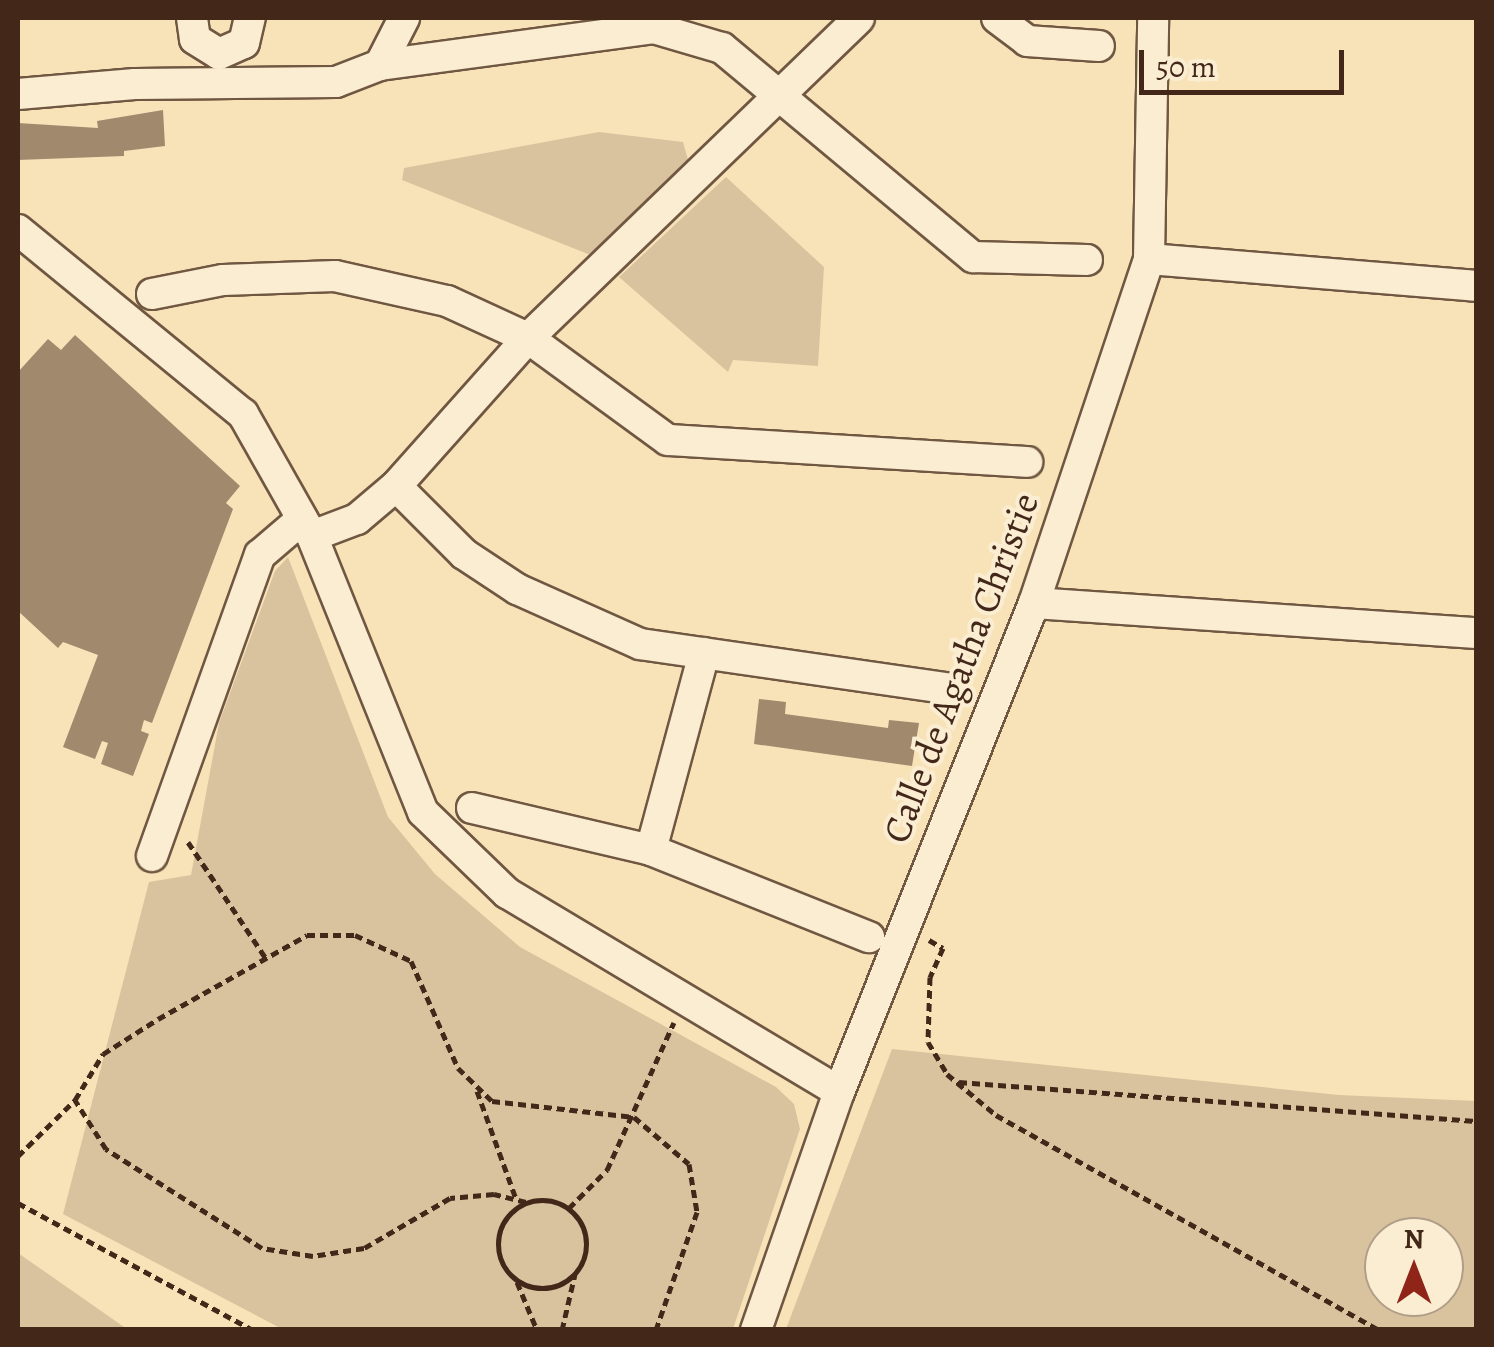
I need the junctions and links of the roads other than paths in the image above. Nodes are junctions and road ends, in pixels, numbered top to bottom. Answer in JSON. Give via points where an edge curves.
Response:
{"nodes":[{"id":1,"x":250,"y":18,"type":"edge"},
{"id":2,"x":404,"y":18,"type":"edge"},
{"id":3,"x":859,"y":18,"type":"edge"},
{"id":4,"x":997,"y":18,"type":"edge"},
{"id":5,"x":1153,"y":18,"type":"edge"},
{"id":6,"x":188,"y":19,"type":"edge"},
{"id":7,"x":1098,"y":46,"type":"dead end"},
{"id":8,"x":380,"y":64,"type":"junction"},
{"id":9,"x":782,"y":92,"type":"junction"},
{"id":10,"x":18,"y":94,"type":"edge"},
{"id":11,"x":18,"y":230,"type":"edge"},
{"id":12,"x":1150,"y":259,"type":"junction"},
{"id":13,"x":1087,"y":260,"type":"dead end"},
{"id":14,"x":1476,"y":286,"type":"edge"},
{"id":15,"x":152,"y":294,"type":"dead end"},
{"id":16,"x":528,"y":338,"type":"junction"},
{"id":17,"x":1027,"y":462,"type":"dead end"},
{"id":18,"x":396,"y":486,"type":"junction"},
{"id":19,"x":307,"y":527,"type":"junction"},
{"id":20,"x":1034,"y":603,"type":"junction"},
{"id":21,"x":1476,"y":633,"type":"edge"},
{"id":22,"x":704,"y":653,"type":"junction"},
{"id":23,"x":952,"y":688,"type":"dead end"},
{"id":24,"x":472,"y":808,"type":"dead end"},
{"id":25,"x":651,"y":850,"type":"junction"},
{"id":26,"x":152,"y":856,"type":"dead end"},
{"id":27,"x":868,"y":936,"type":"dead end"},
{"id":28,"x":839,"y":1092,"type":"junction"},
{"id":29,"x":756,"y":1330,"type":"edge"}],
"edges":[{"from":1,"to":6,"type":"street","via":[[249,34],[228,54],[201,47]]},
{"from":2,"to":8,"type":"street"},
{"from":3,"to":9,"type":"street"},
{"from":4,"to":7,"type":"street","via":[[1027,41]]},
{"from":5,"to":12,"type":"street","name":"Calle de Agatha Christie"},
{"from":8,"to":9,"type":"street","via":[[654,28],[722,48]]},
{"from":8,"to":10,"type":"street","via":[[336,82],[135,84]]},
{"from":9,"to":13,"type":"street","via":[[973,257]]},
{"from":9,"to":16,"type":"street"},
{"from":11,"to":19,"type":"street","via":[[243,414]]},
{"from":12,"to":14,"type":"street"},
{"from":12,"to":20,"type":"street","name":"Calle de Agatha Christie"},
{"from":15,"to":16,"type":"street","via":[[224,280],[336,276],[448,301]]},
{"from":16,"to":17,"type":"street","via":[[668,440]]},
{"from":16,"to":18,"type":"street"},
{"from":18,"to":19,"type":"street","via":[[357,520]]},
{"from":18,"to":22,"type":"street","via":[[464,554],[517,589],[640,644]]},
{"from":19,"to":26,"type":"street","via":[[260,554]]},
{"from":19,"to":28,"type":"street","via":[[424,812],[507,893]]},
{"from":20,"to":21,"type":"street"},
{"from":20,"to":28,"type":"street","name":"Calle de Agatha Christie"},
{"from":22,"to":23,"type":"street"},
{"from":22,"to":25,"type":"street"},
{"from":24,"to":25,"type":"street"},
{"from":25,"to":27,"type":"street"},
{"from":28,"to":29,"type":"street","name":"Calle de Agatha Christie"}]}
